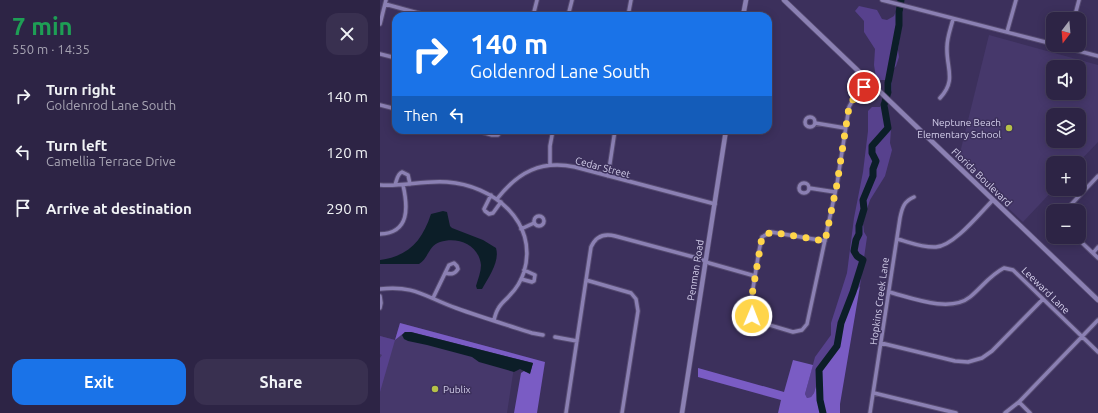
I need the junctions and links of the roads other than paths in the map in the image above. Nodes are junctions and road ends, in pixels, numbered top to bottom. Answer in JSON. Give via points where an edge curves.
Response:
{"nodes":[{"id":1,"x":537,"y":0,"type":"edge"},
{"id":2,"x":572,"y":0,"type":"edge"},
{"id":3,"x":631,"y":0,"type":"edge"},
{"id":4,"x":746,"y":0,"type":"edge"},
{"id":5,"x":784,"y":0,"type":"edge"},
{"id":6,"x":882,"y":0,"type":"edge"},
{"id":7,"x":1016,"y":0,"type":"edge"},
{"id":8,"x":1079,"y":0,"type":"edge"},
{"id":9,"x":386,"y":2,"type":"edge"},
{"id":10,"x":417,"y":12,"type":"edge"},
{"id":11,"x":534,"y":12,"type":"edge"},
{"id":12,"x":569,"y":12,"type":"edge"},
{"id":13,"x":629,"y":12,"type":"edge"},
{"id":14,"x":744,"y":12,"type":"edge"},
{"id":15,"x":1076,"y":12,"type":"edge"},
{"id":16,"x":953,"y":19,"type":"junction"},
{"id":17,"x":380,"y":24,"type":"edge"},
{"id":18,"x":1008,"y":32,"type":"junction"},
{"id":19,"x":1046,"y":43,"type":"edge"},
{"id":20,"x":1086,"y":52,"type":"edge"},
{"id":21,"x":380,"y":54,"type":"edge"},
{"id":22,"x":1098,"y":56,"type":"edge"},
{"id":23,"x":392,"y":57,"type":"edge"},
{"id":24,"x":870,"y":82,"type":"junction"},
{"id":25,"x":940,"y":98,"type":"dead end"},
{"id":26,"x":380,"y":105,"type":"edge"},
{"id":27,"x":392,"y":108,"type":"edge"},
{"id":28,"x":815,"y":123,"type":"dead end"},
{"id":29,"x":845,"y":128,"type":"junction"},
{"id":30,"x":489,"y":134,"type":"edge"},
{"id":31,"x":499,"y":134,"type":"edge"},
{"id":32,"x":552,"y":134,"type":"edge"},
{"id":33,"x":614,"y":134,"type":"edge"},
{"id":34,"x":725,"y":134,"type":"edge"},
{"id":35,"x":550,"y":165,"type":"junction"},
{"id":36,"x":608,"y":176,"type":"junction"},
{"id":37,"x":1098,"y":176,"type":"edge"},
{"id":38,"x":410,"y":184,"type":"junction"},
{"id":39,"x":380,"y":185,"type":"edge"},
{"id":40,"x":403,"y":185,"type":"junction"},
{"id":41,"x":395,"y":186,"type":"junction"},
{"id":42,"x":809,"y":188,"type":"dead end"},
{"id":43,"x":835,"y":192,"type":"junction"},
{"id":44,"x":491,"y":195,"type":"junction"},
{"id":45,"x":914,"y":197,"type":"dead end"},
{"id":46,"x":496,"y":199,"type":"junction"},
{"id":47,"x":993,"y":200,"type":"junction"},
{"id":48,"x":501,"y":202,"type":"junction"},
{"id":49,"x":715,"y":204,"type":"junction"},
{"id":50,"x":1072,"y":204,"type":"edge"},
{"id":51,"x":534,"y":223,"type":"dead end"},
{"id":52,"x":522,"y":229,"type":"junction"},
{"id":53,"x":380,"y":234,"type":"edge"},
{"id":54,"x":897,"y":239,"type":"junction"},
{"id":55,"x":825,"y":241,"type":"junction"},
{"id":56,"x":1084,"y":244,"type":"edge"},
{"id":57,"x":1098,"y":247,"type":"edge"},
{"id":58,"x":1093,"y":252,"type":"junction"},
{"id":59,"x":1098,"y":258,"type":"edge"},
{"id":60,"x":706,"y":261,"type":"junction"},
{"id":61,"x":524,"y":270,"type":"junction"},
{"id":62,"x":445,"y":273,"type":"dead end"},
{"id":63,"x":755,"y":276,"type":"junction"},
{"id":64,"x":521,"y":279,"type":"junction"},
{"id":65,"x":586,"y":280,"type":"junction"},
{"id":66,"x":380,"y":289,"type":"edge"},
{"id":67,"x":889,"y":292,"type":"junction"},
{"id":68,"x":380,"y":296,"type":"edge"},
{"id":69,"x":433,"y":298,"type":"junction"},
{"id":70,"x":1043,"y":299,"type":"junction"},
{"id":71,"x":1098,"y":300,"type":"edge"},
{"id":72,"x":380,"y":308,"type":"edge"},
{"id":73,"x":494,"y":320,"type":"junction"},
{"id":74,"x":1098,"y":320,"type":"edge"},
{"id":75,"x":543,"y":335,"type":"dead end"},
{"id":76,"x":1082,"y":336,"type":"junction"},
{"id":77,"x":555,"y":337,"type":"dead end"},
{"id":78,"x":577,"y":341,"type":"junction"},
{"id":79,"x":881,"y":343,"type":"junction"},
{"id":80,"x":1098,"y":352,"type":"edge"},
{"id":81,"x":874,"y":393,"type":"junction"},
{"id":82,"x":1019,"y":402,"type":"junction"},
{"id":83,"x":566,"y":413,"type":"edge"},
{"id":84,"x":622,"y":413,"type":"edge"},
{"id":85,"x":682,"y":413,"type":"edge"},
{"id":86,"x":870,"y":413,"type":"edge"},
{"id":87,"x":956,"y":413,"type":"edge"},
{"id":88,"x":1004,"y":413,"type":"edge"},
{"id":89,"x":1030,"y":413,"type":"edge"}],
"edges":[{"from":1,"to":11,"type":"street"},
{"from":2,"to":12,"type":"street"},
{"from":3,"to":13,"type":"street"},
{"from":4,"to":14,"type":"street"},
{"from":5,"to":24,"type":"street","name":"Florida Boulevard"},
{"from":6,"to":16,"type":"street"},
{"from":7,"to":18,"type":"street"},
{"from":8,"to":15,"type":"street"},
{"from":9,"to":10,"type":"street"},
{"from":9,"to":17,"type":"street"},
{"from":16,"to":18,"type":"street"},
{"from":16,"to":25,"type":"street","via":[[947,46],[950,80],[949,86]]},
{"from":18,"to":19,"type":"street"},
{"from":20,"to":22,"type":"street"},
{"from":21,"to":23,"type":"street"},
{"from":24,"to":29,"type":"street","via":[[850,103]]},
{"from":24,"to":47,"type":"street","name":"Florida Boulevard"},
{"from":26,"to":27,"type":"street"},
{"from":28,"to":29,"type":"street"},
{"from":29,"to":43,"type":"street"},
{"from":30,"to":31,"type":"street"},
{"from":32,"to":35,"type":"street"},
{"from":33,"to":36,"type":"street"},
{"from":34,"to":49,"type":"street","name":"Penman Road"},
{"from":35,"to":36,"type":"street","name":"Cedar Street","via":[[570,166]]},
{"from":35,"to":46,"type":"street","name":"Cedar Street","via":[[520,176]]},
{"from":36,"to":49,"type":"street","name":"Cedar Street"},
{"from":37,"to":50,"type":"street"},
{"from":38,"to":40,"type":"street"},
{"from":38,"to":41,"type":"street","via":[[408,175],[402,172]]},
{"from":38,"to":44,"type":"street","via":[[452,183],[476,188]]},
{"from":39,"to":41,"type":"street"},
{"from":40,"to":41,"type":"street"},
{"from":40,"to":53,"type":"street","via":[[407,211],[404,221],[395,231]]},
{"from":42,"to":43,"type":"street"},
{"from":43,"to":55,"type":"street"},
{"from":44,"to":46,"type":"street"},
{"from":44,"to":48,"type":"street","via":[[484,209],[487,213],[493,213]]},
{"from":45,"to":54,"type":"street","name":"Hopkins Creek Lane","via":[[903,204]]},
{"from":46,"to":48,"type":"street"},
{"from":47,"to":54,"type":"street","via":[[957,237],[945,245],[931,247]]},
{"from":47,"to":71,"type":"street","name":"Florida Boulevard"},
{"from":48,"to":52,"type":"street"},
{"from":49,"to":60,"type":"street","name":"Penman Road"},
{"from":51,"to":52,"type":"street"},
{"from":52,"to":61,"type":"street","via":[[526,245]]},
{"from":54,"to":67,"type":"street","name":"Hopkins Creek Lane"},
{"from":55,"to":63,"type":"street","via":[[771,232],[762,237]]},
{"from":55,"to":63,"type":"street","via":[[808,320],[802,330],[783,330],[753,318],[750,307]]},
{"from":56,"to":58,"type":"street"},
{"from":57,"to":58,"type":"street"},
{"from":58,"to":59,"type":"street"},
{"from":60,"to":63,"type":"street"},
{"from":60,"to":65,"type":"street","via":[[605,234],[599,236],[591,248]]},
{"from":60,"to":85,"type":"street","name":"Penman Road"},
{"from":61,"to":64,"type":"street"},
{"from":61,"to":64,"type":"street","via":[[534,273],[535,278],[532,282]]},
{"from":62,"to":69,"type":"street"},
{"from":64,"to":73,"type":"street","via":[[497,310]]},
{"from":65,"to":78,"type":"street"},
{"from":65,"to":84,"type":"street","via":[[631,293],[638,303]]},
{"from":66,"to":69,"type":"street","via":[[407,289]]},
{"from":67,"to":70,"type":"street","name":"Leeward Lane","via":[[942,305],[958,303],[970,297],[995,273],[1004,268],[1013,270]]},
{"from":67,"to":79,"type":"street","name":"Hopkins Creek Lane"},
{"from":68,"to":72,"type":"street"},
{"from":69,"to":73,"type":"street","via":[[457,309]]},
{"from":70,"to":76,"type":"street","name":"Leeward Lane"},
{"from":70,"to":79,"type":"street","via":[[992,350],[982,358],[968,362]]},
{"from":73,"to":75,"type":"street"},
{"from":74,"to":76,"type":"street"},
{"from":76,"to":80,"type":"street","name":"Leeward Lane"},
{"from":76,"to":82,"type":"street"},
{"from":77,"to":78,"type":"street"},
{"from":78,"to":83,"type":"street"},
{"from":79,"to":81,"type":"street","name":"Hopkins Creek Lane"},
{"from":81,"to":86,"type":"street","name":"Hopkins Creek Lane"},
{"from":81,"to":87,"type":"street"},
{"from":82,"to":88,"type":"street"},
{"from":82,"to":89,"type":"street"}]}
